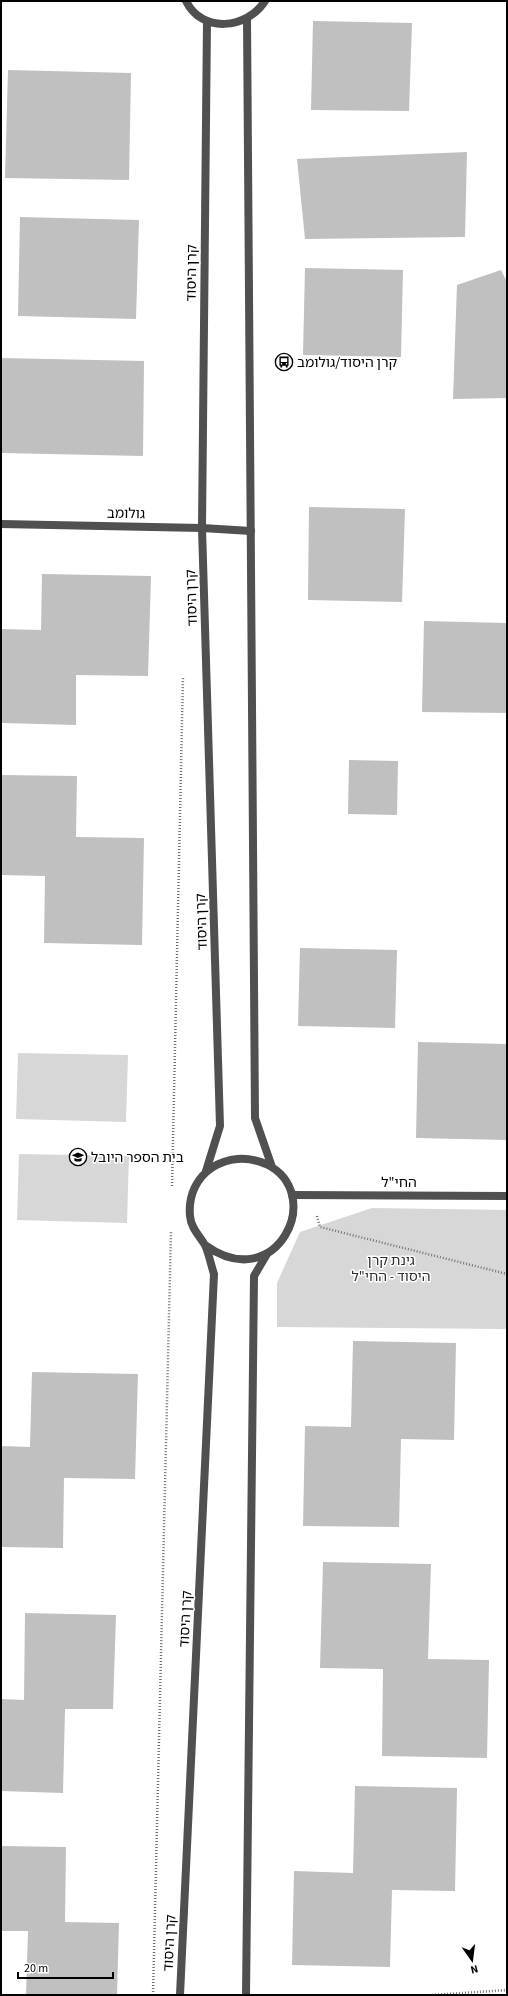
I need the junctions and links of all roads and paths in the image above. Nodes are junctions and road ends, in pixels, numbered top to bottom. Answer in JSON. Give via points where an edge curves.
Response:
{"nodes":[{"id":1,"x":186,"y":1,"type":"edge"},
{"id":2,"x":265,"y":1,"type":"edge"},
{"id":3,"x":247,"y":19,"type":"junction"},
{"id":4,"x":207,"y":22,"type":"junction"},
{"id":5,"x":1,"y":524,"type":"edge"},
{"id":6,"x":202,"y":528,"type":"junction"},
{"id":7,"x":250,"y":531,"type":"junction"},
{"id":8,"x":184,"y":671,"type":"dead end"},
{"id":9,"x":272,"y":1167,"type":"junction"},
{"id":10,"x":206,"y":1171,"type":"junction"},
{"id":11,"x":172,"y":1190,"type":"dead end"},
{"id":12,"x":311,"y":1194,"type":"junction"},
{"id":13,"x":292,"y":1195,"type":"junction"},
{"id":14,"x":507,"y":1196,"type":"edge"},
{"id":15,"x":171,"y":1229,"type":"dead end"},
{"id":16,"x":205,"y":1246,"type":"junction"},
{"id":17,"x":267,"y":1254,"type":"junction"},
{"id":18,"x":507,"y":1274,"type":"edge"},
{"id":19,"x":507,"y":1990,"type":"edge"},
{"id":20,"x":153,"y":1995,"type":"edge"},
{"id":21,"x":180,"y":1995,"type":"edge"},
{"id":22,"x":246,"y":1995,"type":"edge"},
{"id":23,"x":432,"y":1995,"type":"edge"}],
"edges":[{"from":1,"to":4,"type":"street","via":[[196,15]]},
{"from":2,"to":3,"type":"street","via":[[257,12]]},
{"from":3,"to":4,"type":"street","via":[[227,24]]},
{"from":3,"to":7,"type":"street"},
{"from":4,"to":6,"type":"street","name":"קרן היסוד"},
{"from":5,"to":6,"type":"street","name":"גולומב"},
{"from":6,"to":7,"type":"street","name":"גולומב"},
{"from":6,"to":10,"type":"street","name":"קרן היסוד","via":[[220,1126]]},
{"from":7,"to":9,"type":"street","via":[[255,1118]]},
{"from":8,"to":11,"type":"path"},
{"from":9,"to":10,"type":"street","via":[[256,1160],[238,1158],[221,1162]]},
{"from":9,"to":13,"type":"street","via":[[284,1179]]},
{"from":10,"to":16,"type":"street","via":[[196,1184],[190,1216],[195,1232]]},
{"from":12,"to":13,"type":"street","name":"החי\"ל"},
{"from":12,"to":14,"type":"street","name":"החי\"ל"},
{"from":12,"to":18,"type":"path","via":[[320,1227]]},
{"from":13,"to":17,"type":"street","via":[[293,1213],[289,1230],[280,1244]]},
{"from":15,"to":20,"type":"path"},
{"from":16,"to":17,"type":"street","via":[[218,1255],[234,1260],[251,1260]]},
{"from":16,"to":21,"type":"street","name":"קרן היסוד","via":[[214,1274]]},
{"from":17,"to":22,"type":"street","via":[[254,1276]]},
{"from":19,"to":23,"type":"path"}]}
